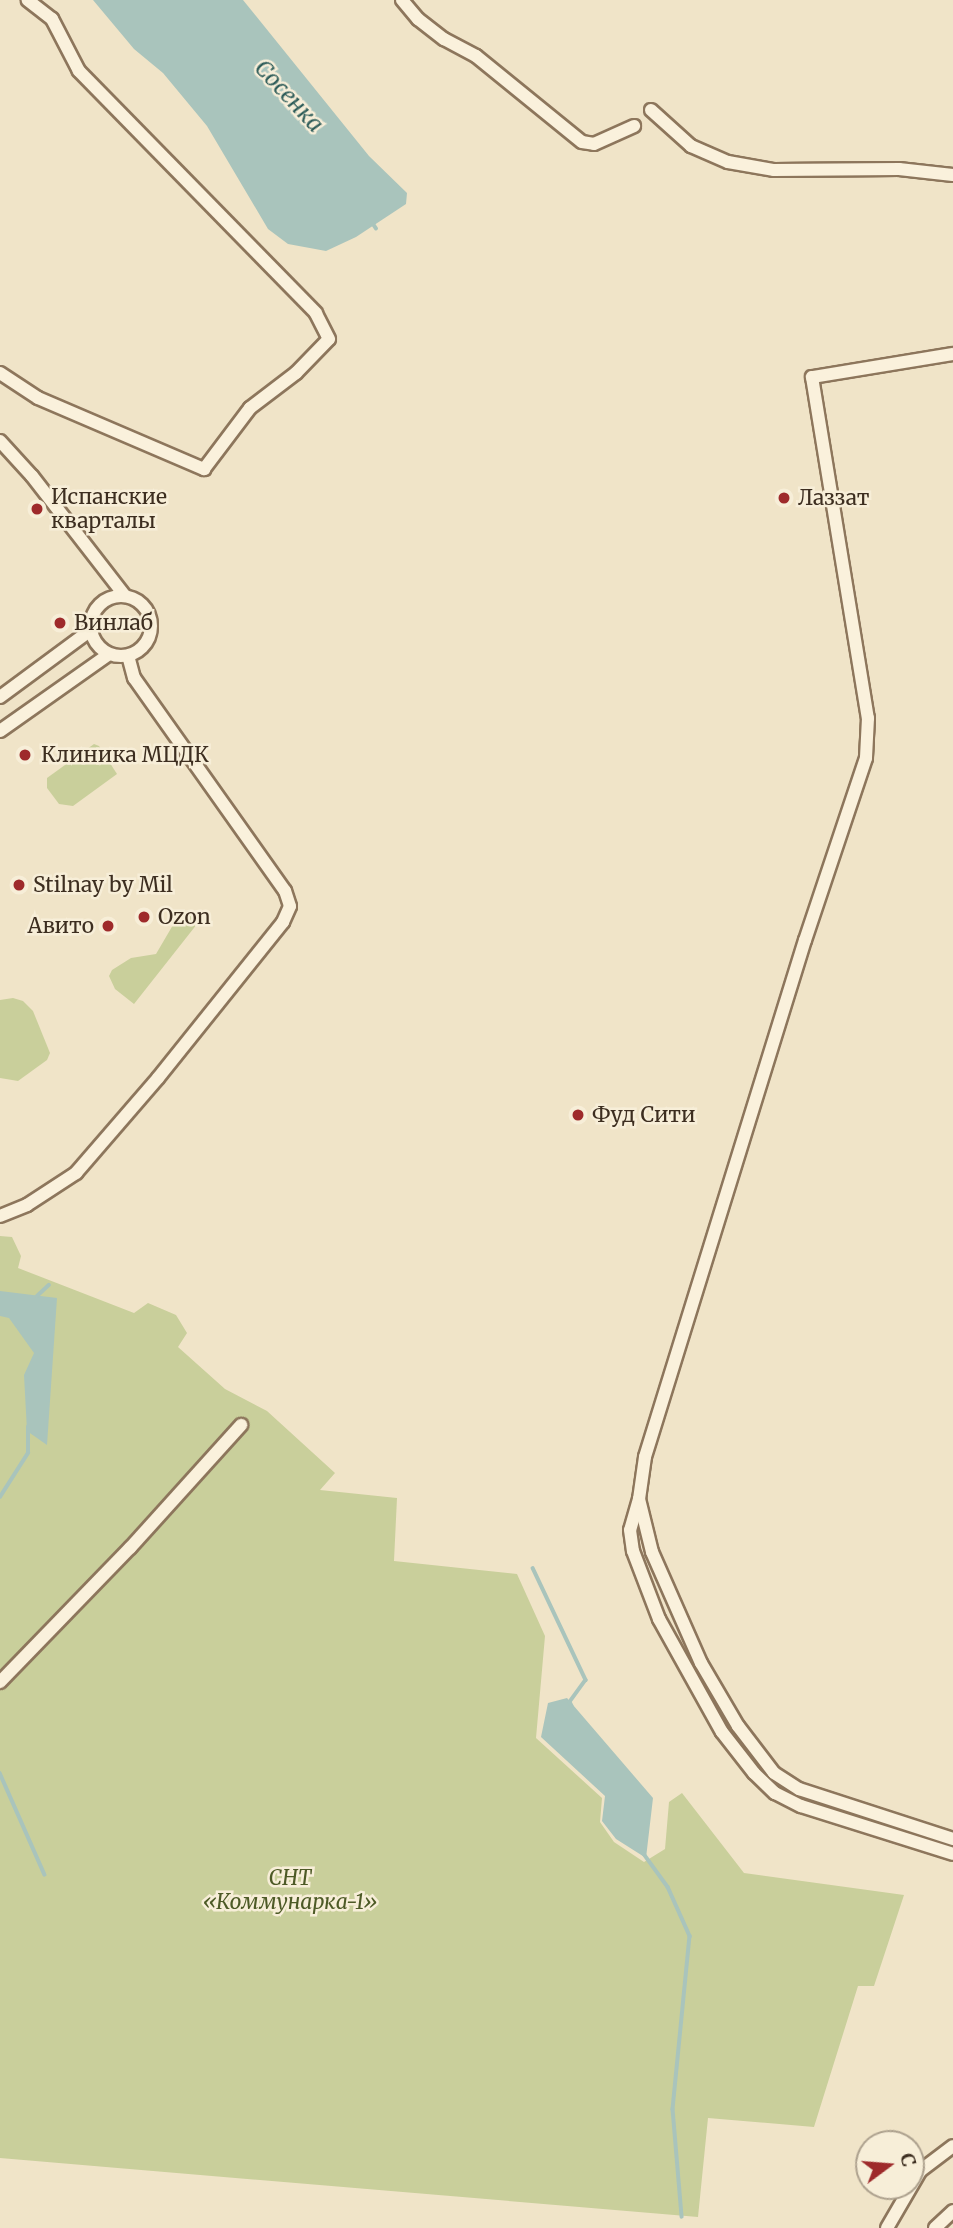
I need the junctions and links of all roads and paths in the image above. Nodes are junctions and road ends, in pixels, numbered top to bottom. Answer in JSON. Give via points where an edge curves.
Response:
{"nodes":[{"id":1,"x":28,"y":0,"type":"edge"},
{"id":2,"x":402,"y":0,"type":"edge"},
{"id":3,"x":650,"y":110,"type":"dead end"},
{"id":4,"x":634,"y":126,"type":"dead end"},
{"id":5,"x":953,"y":174,"type":"edge"},
{"id":6,"x":953,"y":354,"type":"edge"},
{"id":7,"x":0,"y":373,"type":"edge"},
{"id":8,"x":0,"y":441,"type":"edge"},
{"id":9,"x":125,"y":596,"type":"junction"},
{"id":10,"x":91,"y":630,"type":"junction"},
{"id":11,"x":109,"y":654,"type":"junction"},
{"id":12,"x":128,"y":656,"type":"junction"},
{"id":13,"x":0,"y":697,"type":"edge"},
{"id":14,"x":0,"y":731,"type":"edge"},
{"id":15,"x":0,"y":1216,"type":"edge"},
{"id":16,"x":241,"y":1424,"type":"dead end"},
{"id":17,"x":639,"y":1499,"type":"junction"},
{"id":18,"x":0,"y":1682,"type":"edge"},
{"id":19,"x":953,"y":1839,"type":"edge"},
{"id":20,"x":953,"y":1854,"type":"edge"},
{"id":21,"x":953,"y":2146,"type":"edge"},
{"id":22,"x":953,"y":2211,"type":"edge"},
{"id":23,"x":887,"y":2228,"type":"edge"},
{"id":24,"x":935,"y":2228,"type":"edge"}],
"edges":[{"from":1,"to":7,"type":"street","via":[[52,19],[79,71],[316,313],[329,339],[296,373],[250,408],[204,469],[38,398]]},
{"from":2,"to":4,"type":"street","via":[[418,19],[477,56],[582,142],[594,145]]},
{"from":3,"to":5,"type":"street","via":[[691,146],[728,162],[774,170],[899,169]]},
{"from":6,"to":17,"type":"street","via":[[812,377],[868,718],[866,758],[645,1457]]},
{"from":8,"to":9,"type":"street"},
{"from":9,"to":10,"type":"street","via":[[99,605]]},
{"from":9,"to":12,"type":"street","via":[[144,605],[152,624],[145,644]]},
{"from":10,"to":11,"type":"street","via":[[100,648]]},
{"from":10,"to":13,"type":"street"},
{"from":11,"to":12,"type":"street"},
{"from":11,"to":14,"type":"street"},
{"from":12,"to":15,"type":"street","via":[[134,678],[285,891],[290,906],[283,922],[158,1078],[76,1173],[27,1205]]},
{"from":16,"to":18,"type":"street","via":[[130,1548]]},
{"from":17,"to":19,"type":"street","via":[[652,1552],[701,1664],[737,1726],[774,1773],[799,1789]]},
{"from":17,"to":20,"type":"street","via":[[630,1530],[633,1551],[659,1619],[722,1732],[754,1773],[775,1793],[801,1806]]},
{"from":21,"to":23,"type":"street","via":[[920,2171]]},
{"from":22,"to":24,"type":"street"}]}
